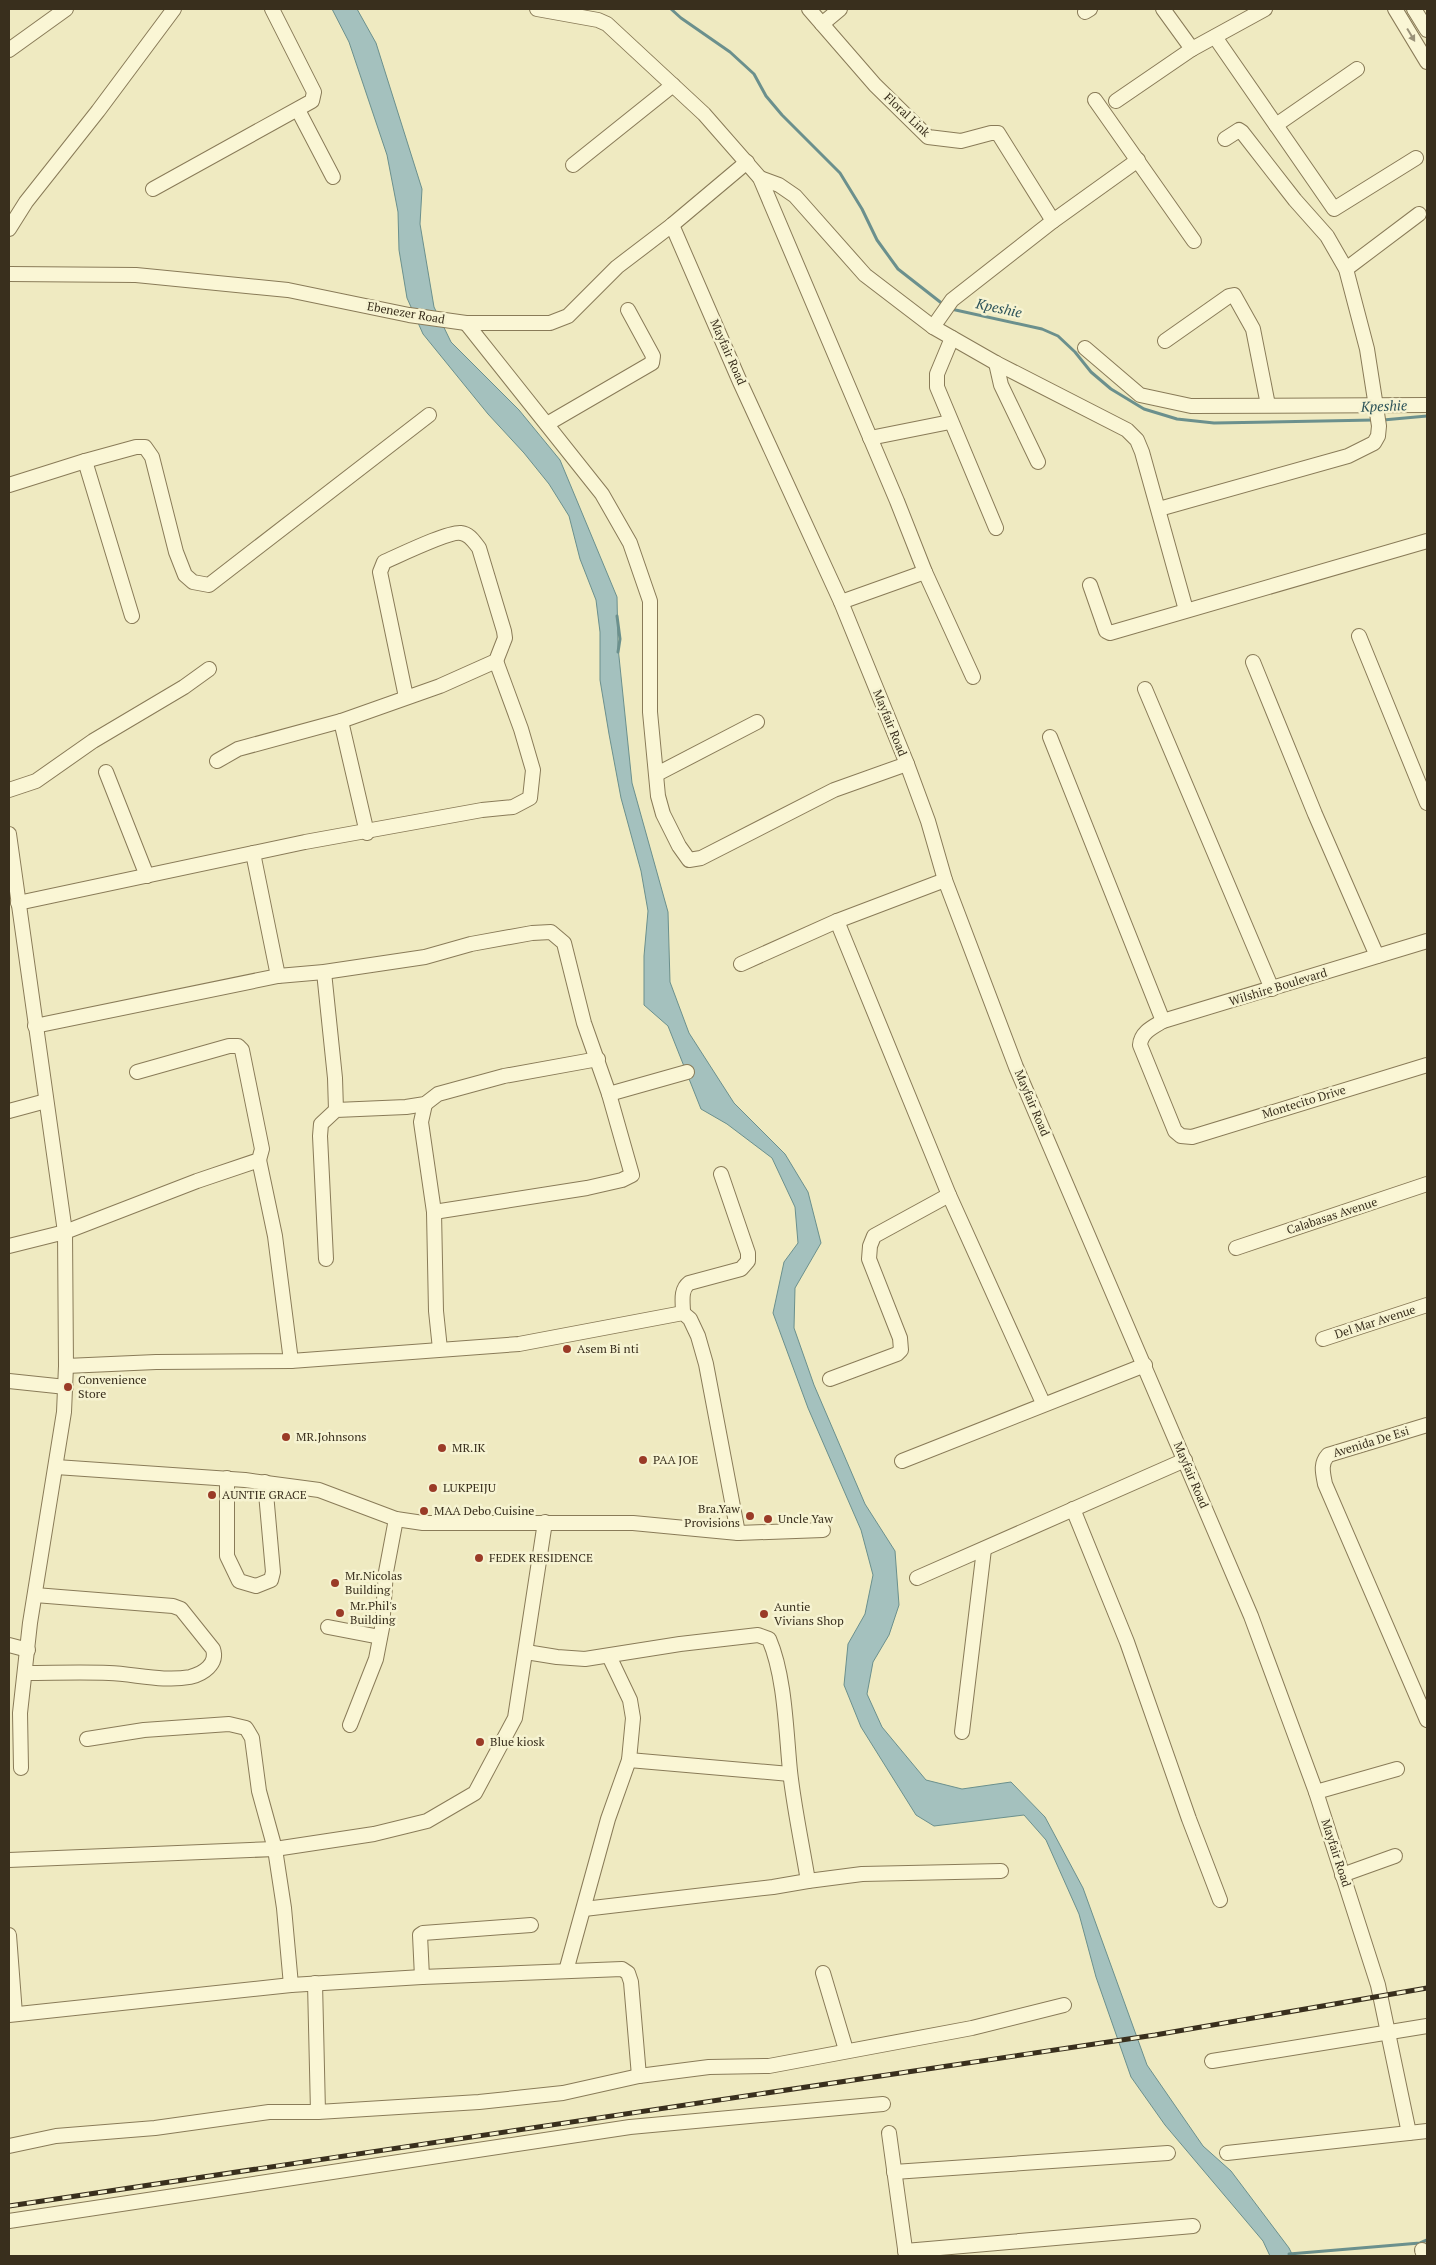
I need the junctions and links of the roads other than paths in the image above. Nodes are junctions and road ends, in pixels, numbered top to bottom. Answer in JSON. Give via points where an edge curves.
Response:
{"nodes":[{"id":1,"x":66,"y":9,"type":"edge"},
{"id":2,"x":174,"y":9,"type":"edge"},
{"id":3,"x":272,"y":9,"type":"edge"},
{"id":4,"x":537,"y":9,"type":"edge"},
{"id":5,"x":809,"y":9,"type":"edge"},
{"id":6,"x":840,"y":9,"type":"edge"},
{"id":7,"x":1163,"y":9,"type":"edge"},
{"id":8,"x":1265,"y":9,"type":"edge"},
{"id":9,"x":1395,"y":9,"type":"edge"},
{"id":10,"x":1414,"y":9,"type":"edge"},
{"id":11,"x":822,"y":24,"type":"junction"},
{"id":12,"x":1427,"y":30,"type":"edge"},
{"id":13,"x":1215,"y":37,"type":"junction"},
{"id":14,"x":1192,"y":49,"type":"junction"},
{"id":15,"x":9,"y":50,"type":"edge"},
{"id":16,"x":1427,"y":62,"type":"edge"},
{"id":17,"x":1357,"y":69,"type":"dead end"},
{"id":18,"x":673,"y":85,"type":"junction"},
{"id":19,"x":1095,"y":100,"type":"dead end"},
{"id":20,"x":1116,"y":101,"type":"dead end"},
{"id":21,"x":298,"y":110,"type":"junction"},
{"id":22,"x":1276,"y":125,"type":"junction"},
{"id":23,"x":1225,"y":139,"type":"dead end"},
{"id":24,"x":1416,"y":158,"type":"dead end"},
{"id":25,"x":1138,"y":160,"type":"junction"},
{"id":26,"x":747,"y":162,"type":"junction"},
{"id":27,"x":574,"y":165,"type":"dead end"},
{"id":28,"x":333,"y":178,"type":"dead end"},
{"id":29,"x":760,"y":178,"type":"junction"},
{"id":30,"x":153,"y":189,"type":"dead end"},
{"id":31,"x":1334,"y":210,"type":"junction"},
{"id":32,"x":1419,"y":214,"type":"dead end"},
{"id":33,"x":1053,"y":221,"type":"junction"},
{"id":34,"x":672,"y":226,"type":"junction"},
{"id":35,"x":1319,"y":227,"type":"junction"},
{"id":36,"x":9,"y":230,"type":"edge"},
{"id":37,"x":1194,"y":240,"type":"dead end"},
{"id":38,"x":1346,"y":269,"type":"junction"},
{"id":39,"x":11,"y":276,"type":"edge"},
{"id":40,"x":628,"y":310,"type":"dead end"},
{"id":41,"x":466,"y":324,"type":"junction"},
{"id":42,"x":933,"y":327,"type":"junction"},
{"id":43,"x":952,"y":338,"type":"junction"},
{"id":44,"x":1164,"y":341,"type":"dead end"},
{"id":45,"x":1085,"y":348,"type":"dead end"},
{"id":46,"x":996,"y":363,"type":"junction"},
{"id":47,"x":1268,"y":405,"type":"junction"},
{"id":48,"x":1427,"y":405,"type":"edge"},
{"id":49,"x":1376,"y":408,"type":"junction"},
{"id":50,"x":429,"y":415,"type":"dead end"},
{"id":51,"x":950,"y":422,"type":"junction"},
{"id":52,"x":547,"y":424,"type":"junction"},
{"id":53,"x":870,"y":438,"type":"junction"},
{"id":54,"x":85,"y":460,"type":"junction"},
{"id":55,"x":1038,"y":462,"type":"dead end"},
{"id":56,"x":9,"y":485,"type":"edge"},
{"id":57,"x":1159,"y":509,"type":"junction"},
{"id":58,"x":996,"y":528,"type":"dead end"},
{"id":59,"x":1427,"y":541,"type":"edge"},
{"id":60,"x":925,"y":572,"type":"junction"},
{"id":61,"x":1090,"y":585,"type":"dead end"},
{"id":62,"x":841,"y":602,"type":"junction"},
{"id":63,"x":1186,"y":610,"type":"junction"},
{"id":64,"x":132,"y":616,"type":"dead end"},
{"id":65,"x":1358,"y":636,"type":"dead end"},
{"id":66,"x":496,"y":662,"type":"junction"},
{"id":67,"x":1254,"y":662,"type":"dead end"},
{"id":68,"x":209,"y":668,"type":"dead end"},
{"id":69,"x":972,"y":677,"type":"dead end"},
{"id":70,"x":1145,"y":689,"type":"dead end"},
{"id":71,"x":406,"y":697,"type":"junction"},
{"id":72,"x":341,"y":721,"type":"junction"},
{"id":73,"x":757,"y":722,"type":"dead end"},
{"id":74,"x":1050,"y":737,"type":"dead end"},
{"id":75,"x":217,"y":761,"type":"dead end"},
{"id":76,"x":907,"y":764,"type":"junction"},
{"id":77,"x":106,"y":772,"type":"dead end"},
{"id":78,"x":658,"y":774,"type":"junction"},
{"id":79,"x":9,"y":790,"type":"edge"},
{"id":80,"x":1427,"y":803,"type":"edge"},
{"id":81,"x":366,"y":833,"type":"junction"},
{"id":82,"x":9,"y":834,"type":"edge"},
{"id":83,"x":253,"y":853,"type":"junction"},
{"id":84,"x":147,"y":876,"type":"junction"},
{"id":85,"x":945,"y":880,"type":"junction"},
{"id":86,"x":18,"y":903,"type":"junction"},
{"id":87,"x":837,"y":921,"type":"junction"},
{"id":88,"x":1427,"y":941,"type":"edge"},
{"id":89,"x":1377,"y":956,"type":"junction"},
{"id":90,"x":741,"y":964,"type":"dead end"},
{"id":91,"x":324,"y":972,"type":"junction"},
{"id":92,"x":278,"y":976,"type":"junction"},
{"id":93,"x":1272,"y":989,"type":"junction"},
{"id":94,"x":1163,"y":1020,"type":"junction"},
{"id":95,"x":35,"y":1026,"type":"junction"},
{"id":96,"x":598,"y":1059,"type":"junction"},
{"id":97,"x":1427,"y":1065,"type":"edge"},
{"id":98,"x":137,"y":1072,"type":"dead end"},
{"id":99,"x":686,"y":1072,"type":"dead end"},
{"id":100,"x":609,"y":1094,"type":"junction"},
{"id":101,"x":46,"y":1101,"type":"junction"},
{"id":102,"x":425,"y":1104,"type":"junction"},
{"id":103,"x":406,"y":1107,"type":"junction"},
{"id":104,"x":336,"y":1110,"type":"junction"},
{"id":105,"x":9,"y":1111,"type":"edge"},
{"id":106,"x":422,"y":1122,"type":"junction"},
{"id":107,"x":1181,"y":1136,"type":"joint"},
{"id":108,"x":259,"y":1160,"type":"junction"},
{"id":109,"x":721,"y":1174,"type":"dead end"},
{"id":110,"x":1427,"y":1184,"type":"edge"},
{"id":111,"x":949,"y":1195,"type":"junction"},
{"id":112,"x":434,"y":1212,"type":"junction"},
{"id":113,"x":64,"y":1232,"type":"junction"},
{"id":114,"x":9,"y":1246,"type":"edge"},
{"id":115,"x":1236,"y":1248,"type":"dead end"},
{"id":116,"x":326,"y":1259,"type":"dead end"},
{"id":117,"x":1427,"y":1305,"type":"edge"},
{"id":118,"x":683,"y":1313,"type":"junction"},
{"id":119,"x":1322,"y":1339,"type":"dead end"},
{"id":120,"x":440,"y":1350,"type":"junction"},
{"id":121,"x":291,"y":1361,"type":"junction"},
{"id":122,"x":1145,"y":1364,"type":"junction"},
{"id":123,"x":66,"y":1366,"type":"junction"},
{"id":124,"x":9,"y":1380,"type":"edge"},
{"id":125,"x":830,"y":1380,"type":"dead end"},
{"id":126,"x":66,"y":1387,"type":"junction"},
{"id":127,"x":1043,"y":1403,"type":"junction"},
{"id":128,"x":1427,"y":1425,"type":"edge"},
{"id":129,"x":1185,"y":1460,"type":"junction"},
{"id":130,"x":902,"y":1461,"type":"dead end"},
{"id":131,"x":56,"y":1467,"type":"junction"},
{"id":132,"x":227,"y":1478,"type":"junction"},
{"id":133,"x":265,"y":1482,"type":"junction"},
{"id":134,"x":1073,"y":1509,"type":"junction"},
{"id":135,"x":396,"y":1519,"type":"junction"},
{"id":136,"x":545,"y":1522,"type":"junction"},
{"id":137,"x":823,"y":1530,"type":"dead end"},
{"id":138,"x":738,"y":1533,"type":"junction"},
{"id":139,"x":984,"y":1549,"type":"junction"},
{"id":140,"x":917,"y":1578,"type":"dead end"},
{"id":141,"x":35,"y":1595,"type":"junction"},
{"id":142,"x":328,"y":1627,"type":"dead end"},
{"id":143,"x":380,"y":1637,"type":"junction"},
{"id":144,"x":9,"y":1645,"type":"edge"},
{"id":145,"x":28,"y":1650,"type":"junction"},
{"id":146,"x":526,"y":1652,"type":"junction"},
{"id":147,"x":610,"y":1656,"type":"junction"},
{"id":148,"x":25,"y":1672,"type":"junction"},
{"id":149,"x":14,"y":1713,"type":"edge"},
{"id":150,"x":1427,"y":1720,"type":"edge"},
{"id":151,"x":350,"y":1725,"type":"dead end"},
{"id":152,"x":962,"y":1732,"type":"dead end"},
{"id":153,"x":87,"y":1739,"type":"dead end"},
{"id":154,"x":629,"y":1760,"type":"junction"},
{"id":155,"x":21,"y":1768,"type":"dead end"},
{"id":156,"x":1397,"y":1769,"type":"dead end"},
{"id":157,"x":790,"y":1774,"type":"junction"},
{"id":158,"x":1316,"y":1792,"type":"junction"},
{"id":159,"x":275,"y":1849,"type":"junction"},
{"id":160,"x":1395,"y":1856,"type":"dead end"},
{"id":161,"x":9,"y":1860,"type":"edge"},
{"id":162,"x":1001,"y":1871,"type":"dead end"},
{"id":163,"x":1342,"y":1875,"type":"junction"},
{"id":164,"x":808,"y":1880,"type":"junction"},
{"id":165,"x":1220,"y":1900,"type":"dead end"},
{"id":166,"x":584,"y":1909,"type":"junction"},
{"id":167,"x":531,"y":1926,"type":"dead end"},
{"id":168,"x":9,"y":1935,"type":"edge"},
{"id":169,"x":566,"y":1971,"type":"junction"},
{"id":170,"x":823,"y":1973,"type":"dead end"},
{"id":171,"x":422,"y":1977,"type":"junction"},
{"id":172,"x":315,"y":1983,"type":"junction"},
{"id":173,"x":291,"y":1985,"type":"junction"},
{"id":174,"x":1064,"y":2005,"type":"dead end"},
{"id":175,"x":12,"y":2014,"type":"edge"},
{"id":176,"x":1427,"y":2026,"type":"edge"},
{"id":177,"x":1388,"y":2032,"type":"junction"},
{"id":178,"x":846,"y":2050,"type":"junction"},
{"id":179,"x":1212,"y":2061,"type":"dead end"},
{"id":180,"x":639,"y":2076,"type":"junction"},
{"id":181,"x":883,"y":2104,"type":"dead end"},
{"id":182,"x":318,"y":2112,"type":"junction"},
{"id":183,"x":1427,"y":2131,"type":"edge"},
{"id":184,"x":889,"y":2133,"type":"dead end"},
{"id":185,"x":1409,"y":2133,"type":"junction"},
{"id":186,"x":9,"y":2146,"type":"edge"},
{"id":187,"x":1168,"y":2153,"type":"dead end"},
{"id":188,"x":1227,"y":2153,"type":"dead end"},
{"id":189,"x":894,"y":2172,"type":"junction"},
{"id":190,"x":9,"y":2221,"type":"edge"},
{"id":191,"x":1193,"y":2226,"type":"dead end"},
{"id":192,"x":906,"y":2254,"type":"edge"}],
"edges":[{"from":1,"to":15,"type":"street"},
{"from":2,"to":36,"type":"street","via":[[26,202]]},
{"from":3,"to":21,"type":"street","via":[[314,92],[312,101]]},
{"from":4,"to":18,"type":"street","via":[[603,21]]},
{"from":5,"to":11,"type":"street","name":"Floral Link"},
{"from":6,"to":11,"type":"street"},
{"from":7,"to":14,"type":"street"},
{"from":8,"to":13,"type":"street"},
{"from":9,"to":16,"type":"street","one_way":true},
{"from":10,"to":12,"type":"street"},
{"from":11,"to":33,"type":"street","name":"Floral Link","via":[[928,137],[961,141],[998,133]]},
{"from":13,"to":14,"type":"street"},
{"from":13,"to":22,"type":"street"},
{"from":14,"to":20,"type":"street"},
{"from":17,"to":22,"type":"street"},
{"from":18,"to":26,"type":"street"},
{"from":18,"to":27,"type":"street"},
{"from":19,"to":25,"type":"street"},
{"from":21,"to":28,"type":"street"},
{"from":21,"to":30,"type":"street"},
{"from":22,"to":31,"type":"street"},
{"from":23,"to":35,"type":"street","via":[[1239,130],[1242,132]]},
{"from":24,"to":31,"type":"street"},
{"from":25,"to":33,"type":"street"},
{"from":25,"to":37,"type":"street"},
{"from":26,"to":29,"type":"street"},
{"from":26,"to":34,"type":"street","name":"Ebenezer Road"},
{"from":29,"to":42,"type":"street","via":[[795,196],[865,275]]},
{"from":29,"to":53,"type":"street"},
{"from":31,"to":35,"type":"street"},
{"from":32,"to":38,"type":"street"},
{"from":33,"to":42,"type":"street","via":[[952,300]]},
{"from":34,"to":41,"type":"street","name":"Ebenezer Road","via":[[618,267],[559,321]]},
{"from":34,"to":62,"type":"street","name":"Mayfair Road"},
{"from":35,"to":38,"type":"street"},
{"from":38,"to":49,"type":"street","via":[[1367,349]]},
{"from":39,"to":41,"type":"street","name":"Ebenezer Road","via":[[136,275],[288,290]]},
{"from":40,"to":52,"type":"street","via":[[653,356],[652,363]]},
{"from":41,"to":52,"type":"street"},
{"from":42,"to":43,"type":"street"},
{"from":43,"to":46,"type":"street"},
{"from":43,"to":51,"type":"street","via":[[936,379]]},
{"from":44,"to":47,"type":"street","via":[[1234,295],[1253,329]]},
{"from":45,"to":47,"type":"street","via":[[1140,395],[1191,406]]},
{"from":46,"to":55,"type":"street","via":[[1001,385]]},
{"from":46,"to":57,"type":"street","via":[[1126,430],[1138,440]]},
{"from":47,"to":49,"type":"street"},
{"from":48,"to":49,"type":"street"},
{"from":49,"to":57,"type":"street","via":[[1378,436],[1374,443],[1348,456]]},
{"from":50,"to":54,"type":"street","via":[[209,585],[193,582],[185,575],[152,457],[145,447]]},
{"from":51,"to":53,"type":"street"},
{"from":51,"to":58,"type":"street"},
{"from":52,"to":78,"type":"street","via":[[602,494],[630,543],[647,590],[651,614],[650,712]]},
{"from":53,"to":60,"type":"street"},
{"from":54,"to":56,"type":"street"},
{"from":54,"to":64,"type":"street"},
{"from":57,"to":63,"type":"street"},
{"from":59,"to":63,"type":"street"},
{"from":60,"to":62,"type":"street"},
{"from":60,"to":69,"type":"street"},
{"from":61,"to":63,"type":"street","via":[[1106,631],[1110,633]]},
{"from":62,"to":76,"type":"street","name":"Mayfair Road"},
{"from":65,"to":80,"type":"street"},
{"from":66,"to":71,"type":"street"},
{"from":66,"to":71,"type":"street","via":[[505,638],[479,548],[460,532],[444,537],[384,562],[380,572]]},
{"from":66,"to":81,"type":"street","via":[[533,770],[530,798],[513,806]]},
{"from":67,"to":89,"type":"street","via":[[1314,814]]},
{"from":68,"to":79,"type":"street","via":[[184,688],[93,741],[36,781]]},
{"from":70,"to":93,"type":"street"},
{"from":71,"to":72,"type":"street"},
{"from":72,"to":75,"type":"street","via":[[238,749]]},
{"from":72,"to":81,"type":"street"},
{"from":73,"to":78,"type":"street"},
{"from":74,"to":94,"type":"street"},
{"from":76,"to":78,"type":"street","via":[[834,790],[701,858],[689,860],[678,846],[663,814],[658,796]]},
{"from":76,"to":85,"type":"street","name":"Mayfair Road"},
{"from":77,"to":84,"type":"street"},
{"from":81,"to":83,"type":"street"},
{"from":82,"to":86,"type":"street"},
{"from":83,"to":84,"type":"street"},
{"from":83,"to":92,"type":"street"},
{"from":84,"to":86,"type":"street"},
{"from":85,"to":87,"type":"street"},
{"from":85,"to":122,"type":"street","name":"Mayfair Road","via":[[1016,1067]]},
{"from":86,"to":95,"type":"street"},
{"from":87,"to":90,"type":"street"},
{"from":87,"to":111,"type":"street"},
{"from":88,"to":89,"type":"street","name":"Wilshire Boulevard"},
{"from":89,"to":93,"type":"street","name":"Wilshire Boulevard"},
{"from":91,"to":92,"type":"street"},
{"from":91,"to":96,"type":"street","via":[[425,957],[523,934],[551,932],[564,943],[584,1024]]},
{"from":91,"to":104,"type":"street","via":[[336,1078]]},
{"from":92,"to":95,"type":"street"},
{"from":93,"to":94,"type":"street","name":"Wilshire Boulevard"},
{"from":94,"to":107,"type":"street","name":"Wilshire Boulevard","via":[[1146,1031],[1140,1045],[1175,1131]]},
{"from":95,"to":101,"type":"street"},
{"from":96,"to":100,"type":"street"},
{"from":96,"to":102,"type":"street","via":[[504,1076],[438,1094]]},
{"from":97,"to":107,"type":"street","name":"Montecito Drive","via":[[1192,1137]]},
{"from":98,"to":108,"type":"street","via":[[238,1046],[242,1050],[262,1149]]},
{"from":99,"to":100,"type":"street"},
{"from":100,"to":112,"type":"street","via":[[632,1175],[587,1188]]},
{"from":101,"to":105,"type":"street"},
{"from":101,"to":113,"type":"street"},
{"from":102,"to":103,"type":"street"},
{"from":102,"to":106,"type":"street"},
{"from":103,"to":104,"type":"street"},
{"from":103,"to":106,"type":"street"},
{"from":104,"to":116,"type":"street","via":[[321,1124],[320,1136]]},
{"from":106,"to":112,"type":"street"},
{"from":108,"to":113,"type":"street"},
{"from":108,"to":121,"type":"street","via":[[275,1236]]},
{"from":109,"to":118,"type":"street","via":[[748,1261],[741,1269],[685,1286],[682,1292]]},
{"from":110,"to":115,"type":"street","name":"Calabasas Avenue"},
{"from":111,"to":125,"type":"street","via":[[874,1236],[870,1246],[869,1259],[900,1338],[900,1350]]},
{"from":111,"to":127,"type":"street"},
{"from":112,"to":120,"type":"street"},
{"from":113,"to":114,"type":"street"},
{"from":113,"to":123,"type":"street"},
{"from":117,"to":119,"type":"street","name":"Del Mar Avenue"},
{"from":118,"to":120,"type":"street","via":[[519,1344]]},
{"from":118,"to":138,"type":"street","via":[[690,1318],[706,1364]]},
{"from":120,"to":121,"type":"street"},
{"from":121,"to":123,"type":"street"},
{"from":122,"to":127,"type":"street"},
{"from":122,"to":129,"type":"street","name":"Mayfair Road"},
{"from":123,"to":126,"type":"street"},
{"from":124,"to":126,"type":"street"},
{"from":126,"to":131,"type":"street"},
{"from":127,"to":130,"type":"street"},
{"from":128,"to":150,"type":"street","name":"Avenida De Esi","via":[[1328,1454],[1322,1467],[1326,1484]]},
{"from":129,"to":134,"type":"street"},
{"from":129,"to":158,"type":"street","name":"Mayfair Road","via":[[1251,1616]]},
{"from":131,"to":132,"type":"street"},
{"from":131,"to":141,"type":"street"},
{"from":132,"to":133,"type":"street"},
{"from":132,"to":133,"type":"street","via":[[227,1556],[239,1581],[256,1586],[271,1580],[273,1572]]},
{"from":133,"to":135,"type":"street","via":[[318,1490]]},
{"from":134,"to":139,"type":"street"},
{"from":134,"to":165,"type":"street","via":[[1126,1642]]},
{"from":135,"to":136,"type":"street","via":[[423,1523]]},
{"from":135,"to":143,"type":"street","via":[[386,1572]]},
{"from":136,"to":138,"type":"street","via":[[633,1523]]},
{"from":136,"to":146,"type":"street"},
{"from":137,"to":138,"type":"street"},
{"from":139,"to":140,"type":"street"},
{"from":139,"to":152,"type":"street"},
{"from":141,"to":145,"type":"street"},
{"from":141,"to":148,"type":"street","via":[[173,1606],[181,1609],[215,1655],[204,1672],[188,1677]]},
{"from":142,"to":143,"type":"street"},
{"from":143,"to":151,"type":"street","via":[[376,1659]]},
{"from":144,"to":145,"type":"street"},
{"from":145,"to":148,"type":"street"},
{"from":146,"to":147,"type":"street","via":[[557,1658]]},
{"from":146,"to":159,"type":"street","via":[[515,1718],[476,1793],[427,1821],[374,1834]]},
{"from":147,"to":154,"type":"street","via":[[630,1700]]},
{"from":147,"to":157,"type":"street","via":[[758,1635],[769,1639],[784,1711]]},
{"from":148,"to":149,"type":"street"},
{"from":149,"to":155,"type":"street","via":[[19,1729]]},
{"from":153,"to":159,"type":"street","via":[[229,1724],[246,1728],[252,1738],[259,1791]]},
{"from":154,"to":157,"type":"street"},
{"from":154,"to":166,"type":"street","via":[[608,1819]]},
{"from":156,"to":158,"type":"street"},
{"from":157,"to":164,"type":"street"},
{"from":158,"to":163,"type":"street","name":"Mayfair Road"},
{"from":159,"to":161,"type":"street"},
{"from":159,"to":173,"type":"street"},
{"from":160,"to":163,"type":"street"},
{"from":162,"to":164,"type":"street","via":[[862,1874]]},
{"from":163,"to":177,"type":"street","name":"Mayfair Road","via":[[1378,1985]]},
{"from":164,"to":166,"type":"street","via":[[773,1888]]},
{"from":166,"to":169,"type":"street"},
{"from":167,"to":171,"type":"street","via":[[423,1933],[420,1936]]},
{"from":168,"to":175,"type":"street"},
{"from":169,"to":171,"type":"street"},
{"from":169,"to":180,"type":"street","via":[[622,1969],[628,1973]]},
{"from":170,"to":178,"type":"street"},
{"from":171,"to":172,"type":"street"},
{"from":172,"to":173,"type":"street"},
{"from":172,"to":182,"type":"street"},
{"from":173,"to":175,"type":"street"},
{"from":174,"to":178,"type":"street","via":[[972,2028]]},
{"from":176,"to":177,"type":"street"},
{"from":177,"to":179,"type":"street"},
{"from":177,"to":185,"type":"street","name":"Mayfair Road"},
{"from":178,"to":180,"type":"street","via":[[769,2066],[709,2067]]},
{"from":180,"to":182,"type":"street","via":[[564,2093]]},
{"from":181,"to":190,"type":"street","via":[[630,2127]]},
{"from":182,"to":186,"type":"street","via":[[268,2112],[155,2128],[56,2136]]},
{"from":183,"to":185,"type":"street"},
{"from":184,"to":189,"type":"street"},
{"from":185,"to":188,"type":"street"},
{"from":187,"to":189,"type":"street"},
{"from":189,"to":192,"type":"street"},
{"from":191,"to":192,"type":"street"}]}
